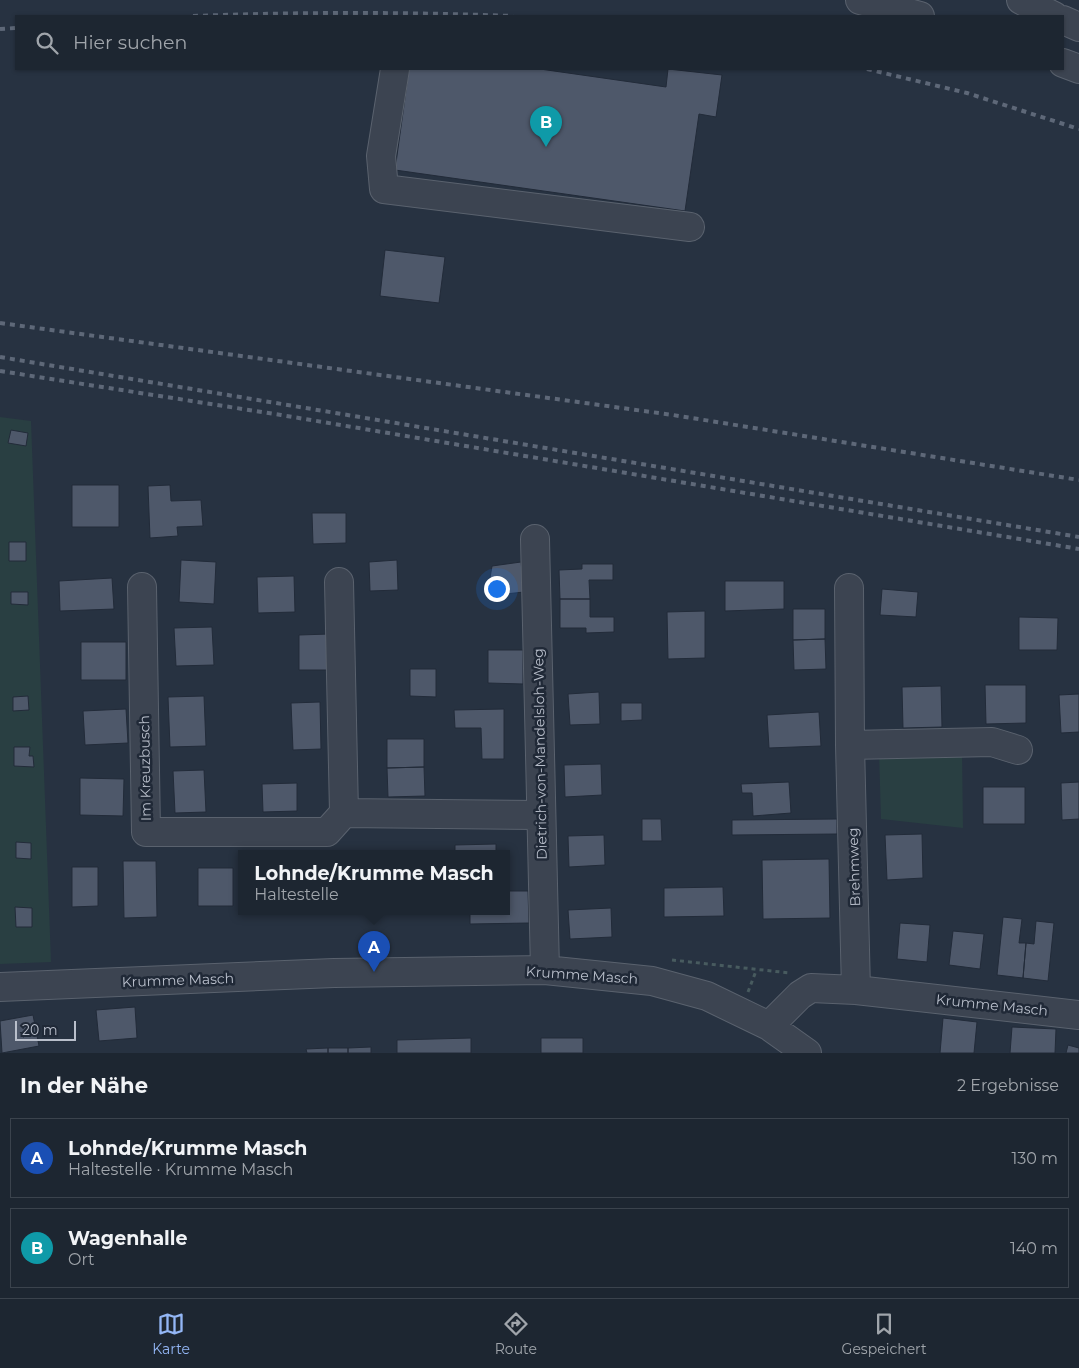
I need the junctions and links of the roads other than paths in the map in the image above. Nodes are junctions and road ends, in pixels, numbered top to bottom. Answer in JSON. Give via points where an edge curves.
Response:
{"nodes":[{"id":1,"x":860,"y":0,"type":"edge"},
{"id":2,"x":1021,"y":0,"type":"edge"},
{"id":3,"x":916,"y":15,"type":"edge"},
{"id":4,"x":1052,"y":15,"type":"edge"},
{"id":5,"x":1064,"y":20,"type":"edge"},
{"id":6,"x":1079,"y":27,"type":"edge"},
{"id":7,"x":1064,"y":63,"type":"edge"},
{"id":8,"x":1079,"y":69,"type":"edge"},
{"id":9,"x":395,"y":70,"type":"edge"},
{"id":10,"x":690,"y":227,"type":"dead end"},
{"id":11,"x":536,"y":539,"type":"dead end"},
{"id":12,"x":339,"y":582,"type":"dead end"},
{"id":13,"x":142,"y":587,"type":"dead end"},
{"id":14,"x":849,"y":588,"type":"dead end"},
{"id":15,"x":850,"y":745,"type":"junction"},
{"id":16,"x":1018,"y":750,"type":"dead end"},
{"id":17,"x":344,"y":813,"type":"junction"},
{"id":18,"x":541,"y":815,"type":"junction"},
{"id":19,"x":545,"y":970,"type":"junction"},
{"id":20,"x":0,"y":987,"type":"edge"},
{"id":21,"x":856,"y":990,"type":"junction"},
{"id":22,"x":1079,"y":1015,"type":"edge"},
{"id":23,"x":769,"y":1026,"type":"junction"},
{"id":24,"x":807,"y":1053,"type":"edge"}],
"edges":[{"from":1,"to":3,"type":"street"},
{"from":2,"to":4,"type":"street"},
{"from":5,"to":6,"type":"street"},
{"from":7,"to":8,"type":"street"},
{"from":9,"to":10,"type":"street","via":[[381,156],[384,189]]},
{"from":11,"to":18,"type":"street","name":"Dietrich-von-Mandelsloh-Weg"},
{"from":12,"to":17,"type":"street"},
{"from":13,"to":17,"type":"street","name":"Im Kreuzbusch","via":[[146,832],[327,832]]},
{"from":14,"to":15,"type":"street","name":"Brehmweg"},
{"from":15,"to":16,"type":"street","via":[[992,742]]},
{"from":15,"to":21,"type":"street","name":"Brehmweg"},
{"from":17,"to":18,"type":"street"},
{"from":18,"to":19,"type":"street","name":"Dietrich-von-Mandelsloh-Weg"},
{"from":19,"to":20,"type":"street","name":"Krumme Masch","via":[[334,972]]},
{"from":19,"to":23,"type":"street","name":"Krumme Masch","via":[[652,980],[707,996]]},
{"from":21,"to":22,"type":"street","name":"Krumme Masch"},
{"from":21,"to":23,"type":"street","name":"Krumme Masch","via":[[810,988]]},
{"from":23,"to":24,"type":"street"}]}
